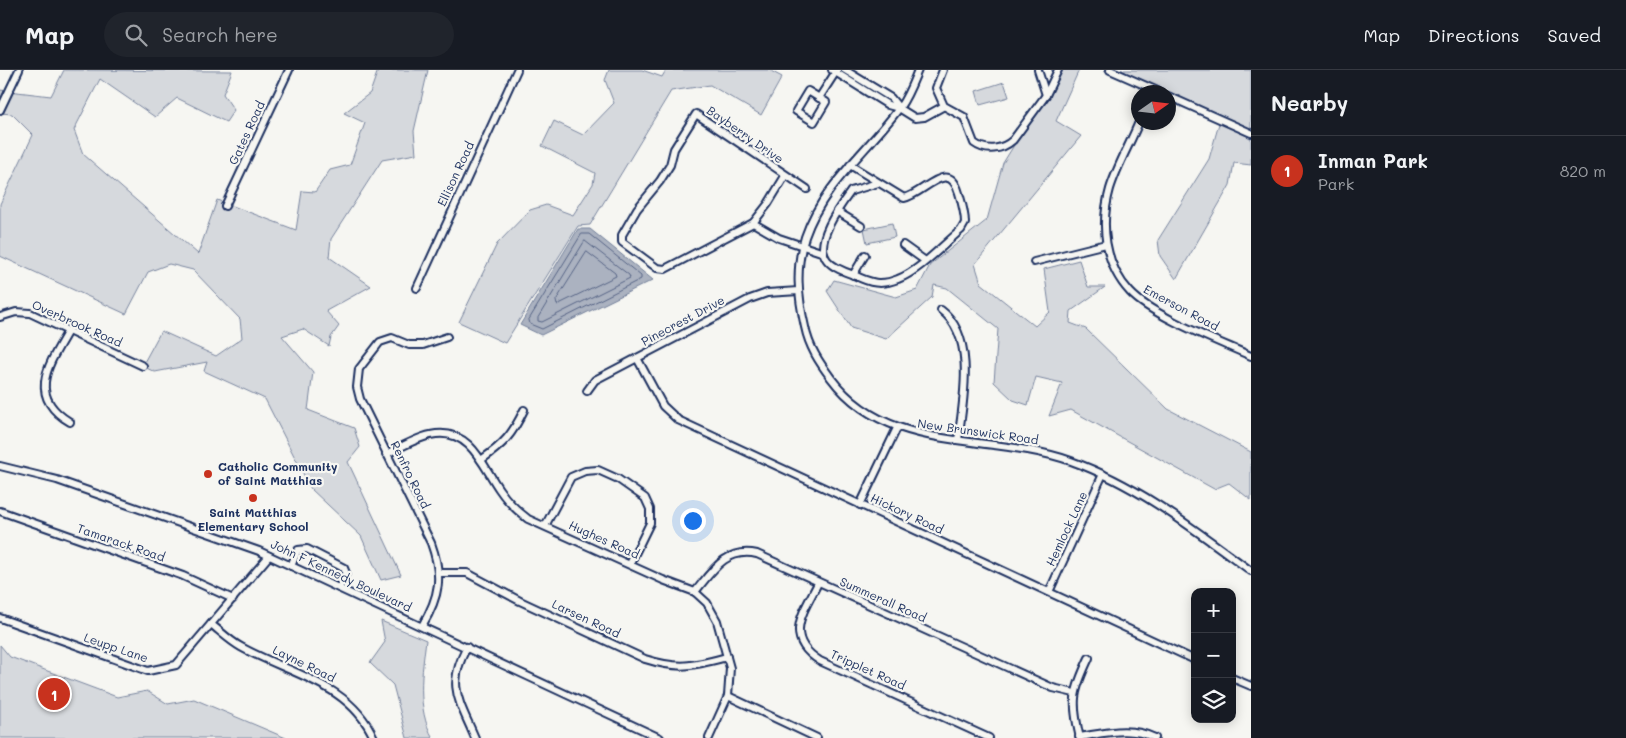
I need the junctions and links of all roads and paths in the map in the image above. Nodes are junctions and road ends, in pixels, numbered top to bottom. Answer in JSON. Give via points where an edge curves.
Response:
{"nodes":[{"id":1,"x":19,"y":70,"type":"edge"},
{"id":2,"x":289,"y":70,"type":"edge"},
{"id":3,"x":517,"y":70,"type":"edge"},
{"id":4,"x":845,"y":70,"type":"edge"},
{"id":5,"x":918,"y":70,"type":"edge"},
{"id":6,"x":943,"y":70,"type":"edge"},
{"id":7,"x":1038,"y":70,"type":"edge"},
{"id":8,"x":1058,"y":70,"type":"edge"},
{"id":9,"x":1110,"y":70,"type":"edge"},
{"id":10,"x":834,"y":71,"type":"edge"},
{"id":11,"x":1141,"y":85,"type":"edge"},
{"id":12,"x":1046,"y":95,"type":"junction"},
{"id":13,"x":820,"y":98,"type":"junction"},
{"id":14,"x":1176,"y":100,"type":"edge"},
{"id":15,"x":944,"y":106,"type":"junction"},
{"id":16,"x":899,"y":108,"type":"junction"},
{"id":17,"x":0,"y":110,"type":"edge"},
{"id":18,"x":1136,"y":130,"type":"edge"},
{"id":19,"x":1251,"y":134,"type":"edge"},
{"id":20,"x":850,"y":165,"type":"junction"},
{"id":21,"x":785,"y":176,"type":"junction"},
{"id":22,"x":878,"y":183,"type":"junction"},
{"id":23,"x":807,"y":189,"type":"dead end"},
{"id":24,"x":225,"y":206,"type":"dead end"},
{"id":25,"x":838,"y":212,"type":"junction"},
{"id":26,"x":753,"y":223,"type":"junction"},
{"id":27,"x":861,"y":226,"type":"dead end"},
{"id":28,"x":1106,"y":244,"type":"junction"},
{"id":29,"x":903,"y":245,"type":"dead end"},
{"id":30,"x":803,"y":246,"type":"junction"},
{"id":31,"x":824,"y":253,"type":"junction"},
{"id":32,"x":866,"y":255,"type":"dead end"},
{"id":33,"x":924,"y":260,"type":"junction"},
{"id":34,"x":1034,"y":262,"type":"dead end"},
{"id":35,"x":853,"y":275,"type":"junction"},
{"id":36,"x":417,"y":288,"type":"dead end"},
{"id":37,"x":799,"y":291,"type":"junction"},
{"id":38,"x":941,"y":310,"type":"dead end"},
{"id":39,"x":0,"y":317,"type":"edge"},
{"id":40,"x":68,"y":331,"type":"junction"},
{"id":41,"x":447,"y":337,"type":"dead end"},
{"id":42,"x":1251,"y":356,"type":"edge"},
{"id":43,"x":637,"y":358,"type":"junction"},
{"id":44,"x":143,"y":366,"type":"dead end"},
{"id":45,"x":587,"y":391,"type":"dead end"},
{"id":46,"x":524,"y":410,"type":"dead end"},
{"id":47,"x":70,"y":422,"type":"dead end"},
{"id":48,"x":897,"y":428,"type":"junction"},
{"id":49,"x":958,"y":440,"type":"junction"},
{"id":50,"x":386,"y":454,"type":"junction"},
{"id":51,"x":481,"y":460,"type":"junction"},
{"id":52,"x":0,"y":466,"type":"edge"},
{"id":53,"x":1103,"y":474,"type":"junction"},
{"id":54,"x":860,"y":505,"type":"junction"},
{"id":55,"x":0,"y":511,"type":"edge"},
{"id":56,"x":545,"y":526,"type":"junction"},
{"id":57,"x":269,"y":556,"type":"junction"},
{"id":58,"x":630,"y":564,"type":"junction"},
{"id":59,"x":291,"y":566,"type":"junction"},
{"id":60,"x":1251,"y":571,"type":"edge"},
{"id":61,"x":439,"y":574,"type":"junction"},
{"id":62,"x":818,"y":583,"type":"junction"},
{"id":63,"x":339,"y":588,"type":"junction"},
{"id":64,"x":695,"y":592,"type":"junction"},
{"id":65,"x":1049,"y":592,"type":"junction"},
{"id":66,"x":233,"y":599,"type":"junction"},
{"id":67,"x":0,"y":618,"type":"edge"},
{"id":68,"x":210,"y":624,"type":"junction"},
{"id":69,"x":422,"y":626,"type":"junction"},
{"id":70,"x":467,"y":647,"type":"junction"},
{"id":71,"x":727,"y":657,"type":"junction"},
{"id":72,"x":1089,"y":658,"type":"dead end"},
{"id":73,"x":1191,"y":658,"type":"edge"},
{"id":74,"x":1236,"y":680,"type":"edge"},
{"id":75,"x":1251,"y":686,"type":"edge"},
{"id":76,"x":1074,"y":693,"type":"junction"},
{"id":77,"x":728,"y":696,"type":"junction"},
{"id":78,"x":657,"y":737,"type":"edge"},
{"id":79,"x":374,"y":738,"type":"edge"},
{"id":80,"x":474,"y":738,"type":"edge"},
{"id":81,"x":709,"y":738,"type":"edge"},
{"id":82,"x":818,"y":738,"type":"edge"},
{"id":83,"x":989,"y":738,"type":"edge"},
{"id":84,"x":1080,"y":738,"type":"edge"},
{"id":85,"x":1155,"y":738,"type":"edge"}],
"edges":[{"from":1,"to":17,"type":"street"},
{"from":2,"to":24,"type":"street","name":"Gates Road"},
{"from":3,"to":36,"type":"street","name":"Ellison Road"},
{"from":4,"to":16,"type":"street","via":[[891,98]]},
{"from":5,"to":16,"type":"street","name":"New Brunswick Road"},
{"from":6,"to":15,"type":"street","via":[[936,88]]},
{"from":7,"to":12,"type":"street"},
{"from":8,"to":12,"type":"street"},
{"from":9,"to":11,"type":"street"},
{"from":10,"to":13,"type":"street"},
{"from":10,"to":16,"type":"street","via":[[888,105]]},
{"from":12,"to":15,"type":"street","via":[[1013,140],[992,149],[984,149],[974,143],[966,119]]},
{"from":13,"to":13,"type":"street","via":[[808,91],[796,111],[814,122],[826,102]]},
{"from":14,"to":19,"type":"street"},
{"from":15,"to":16,"type":"street","via":[[917,118]]},
{"from":16,"to":20,"type":"street","name":"New Brunswick Road"},
{"from":18,"to":28,"type":"street","name":"Emerson Road","via":[[1111,187],[1104,218]]},
{"from":20,"to":22,"type":"street"},
{"from":20,"to":30,"type":"street","name":"New Brunswick Road","via":[[820,204]]},
{"from":21,"to":23,"type":"street"},
{"from":21,"to":26,"type":"street","name":"Bayberry Drive"},
{"from":21,"to":26,"type":"street","name":"Bayberry Drive","via":[[696,114],[674,149],[670,165],[637,209],[621,238],[627,247],[657,268],[665,269]]},
{"from":22,"to":25,"type":"street","via":[[852,190]]},
{"from":22,"to":33,"type":"street","via":[[904,198],[944,177],[956,182],[966,223]]},
{"from":25,"to":27,"type":"street"},
{"from":25,"to":31,"type":"street","via":[[826,233]]},
{"from":26,"to":30,"type":"street","via":[[778,238]]},
{"from":28,"to":34,"type":"street"},
{"from":28,"to":42,"type":"street","name":"Emerson Road","via":[[1120,279],[1137,299]]},
{"from":29,"to":33,"type":"street"},
{"from":30,"to":31,"type":"street"},
{"from":30,"to":37,"type":"street","name":"New Brunswick Road"},
{"from":31,"to":35,"type":"street","via":[[832,265]]},
{"from":32,"to":35,"type":"street"},
{"from":33,"to":35,"type":"street","via":[[904,277],[884,284],[874,284]]},
{"from":37,"to":43,"type":"street","name":"Pinecrest Drive","via":[[772,292],[750,299]]},
{"from":37,"to":48,"type":"street","name":"New Brunswick Road","via":[[807,335],[837,387],[856,405]]},
{"from":38,"to":49,"type":"street","via":[[949,316],[956,330],[965,368]]},
{"from":39,"to":40,"type":"street","name":"Overbrook Road","via":[[16,312],[30,313]]},
{"from":40,"to":44,"type":"street","name":"Overbrook Road"},
{"from":40,"to":47,"type":"street","via":[[48,366],[44,387],[50,404]]},
{"from":41,"to":50,"type":"street","name":"Renfro Road","via":[[414,346],[392,338],[382,340],[361,365],[357,387],[360,399]]},
{"from":43,"to":45,"type":"street","name":"Pinecrest Drive","via":[[595,380]]},
{"from":43,"to":54,"type":"street","name":"Hickory Road","via":[[663,406],[678,420]]},
{"from":46,"to":51,"type":"street","via":[[505,443]]},
{"from":48,"to":49,"type":"street","name":"New Brunswick Road"},
{"from":48,"to":54,"type":"street"},
{"from":49,"to":53,"type":"street","name":"New Brunswick Road","via":[[1035,451]]},
{"from":50,"to":51,"type":"street","name":"Hughes Road","via":[[421,438],[446,433],[465,441]]},
{"from":50,"to":61,"type":"street","name":"Renfro Road","via":[[431,543]]},
{"from":51,"to":56,"type":"street","name":"Hughes Road","via":[[516,510]]},
{"from":52,"to":57,"type":"street","name":"John F Kennedy Boulevard","via":[[56,480]]},
{"from":53,"to":60,"type":"street","name":"New Brunswick Road","via":[[1164,508]]},
{"from":53,"to":65,"type":"street","name":"Hemlock Lane"},
{"from":54,"to":65,"type":"street","name":"Hickory Road"},
{"from":55,"to":66,"type":"street","name":"Tamarack Road","via":[[183,576]]},
{"from":56,"to":58,"type":"street","name":"Hughes Road"},
{"from":56,"to":58,"type":"street","via":[[571,477],[592,470],[604,472],[642,494],[650,508],[650,523]]},
{"from":57,"to":59,"type":"street","name":"John F Kennedy Boulevard"},
{"from":57,"to":66,"type":"street","name":"Leupp Lane"},
{"from":58,"to":64,"type":"street","name":"Hughes Road"},
{"from":59,"to":63,"type":"street","name":"John F Kennedy Boulevard"},
{"from":59,"to":63,"type":"street","via":[[298,550],[307,549],[344,568],[346,573]]},
{"from":61,"to":69,"type":"street","name":"Renfro Road","via":[[436,596]]},
{"from":61,"to":71,"type":"street","name":"Larsen Road","via":[[468,573],[520,601],[667,666],[688,667]]},
{"from":62,"to":64,"type":"street","name":"Summerall Road","via":[[757,554],[744,553],[720,561]]},
{"from":62,"to":76,"type":"street","name":"Summerall Road","via":[[1053,688]]},
{"from":62,"to":83,"type":"street","name":"Tripplet Road","via":[[799,622],[799,635],[805,651],[820,661]]},
{"from":63,"to":69,"type":"street","name":"John F Kennedy Boulevard"},
{"from":64,"to":71,"type":"street","name":"Hughes Road","via":[[714,612]]},
{"from":65,"to":73,"type":"street","name":"Hickory Road"},
{"from":66,"to":68,"type":"street","name":"Leupp Lane"},
{"from":67,"to":68,"type":"street","name":"Leupp Lane","via":[[148,671],[176,664]]},
{"from":68,"to":79,"type":"street","name":"Layne Road","via":[[240,647],[340,695],[361,714]]},
{"from":69,"to":70,"type":"street","name":"John F Kennedy Boulevard"},
{"from":70,"to":78,"type":"street","name":"John F Kennedy Boulevard"},
{"from":70,"to":80,"type":"street","via":[[458,665],[455,683]]},
{"from":71,"to":77,"type":"street","name":"Hughes Road"},
{"from":72,"to":76,"type":"street"},
{"from":74,"to":75,"type":"street"},
{"from":76,"to":84,"type":"street"},
{"from":77,"to":81,"type":"street","name":"Hughes Road"},
{"from":77,"to":82,"type":"street"},
{"from":84,"to":85,"type":"street","via":[[1123,730]]}]}
